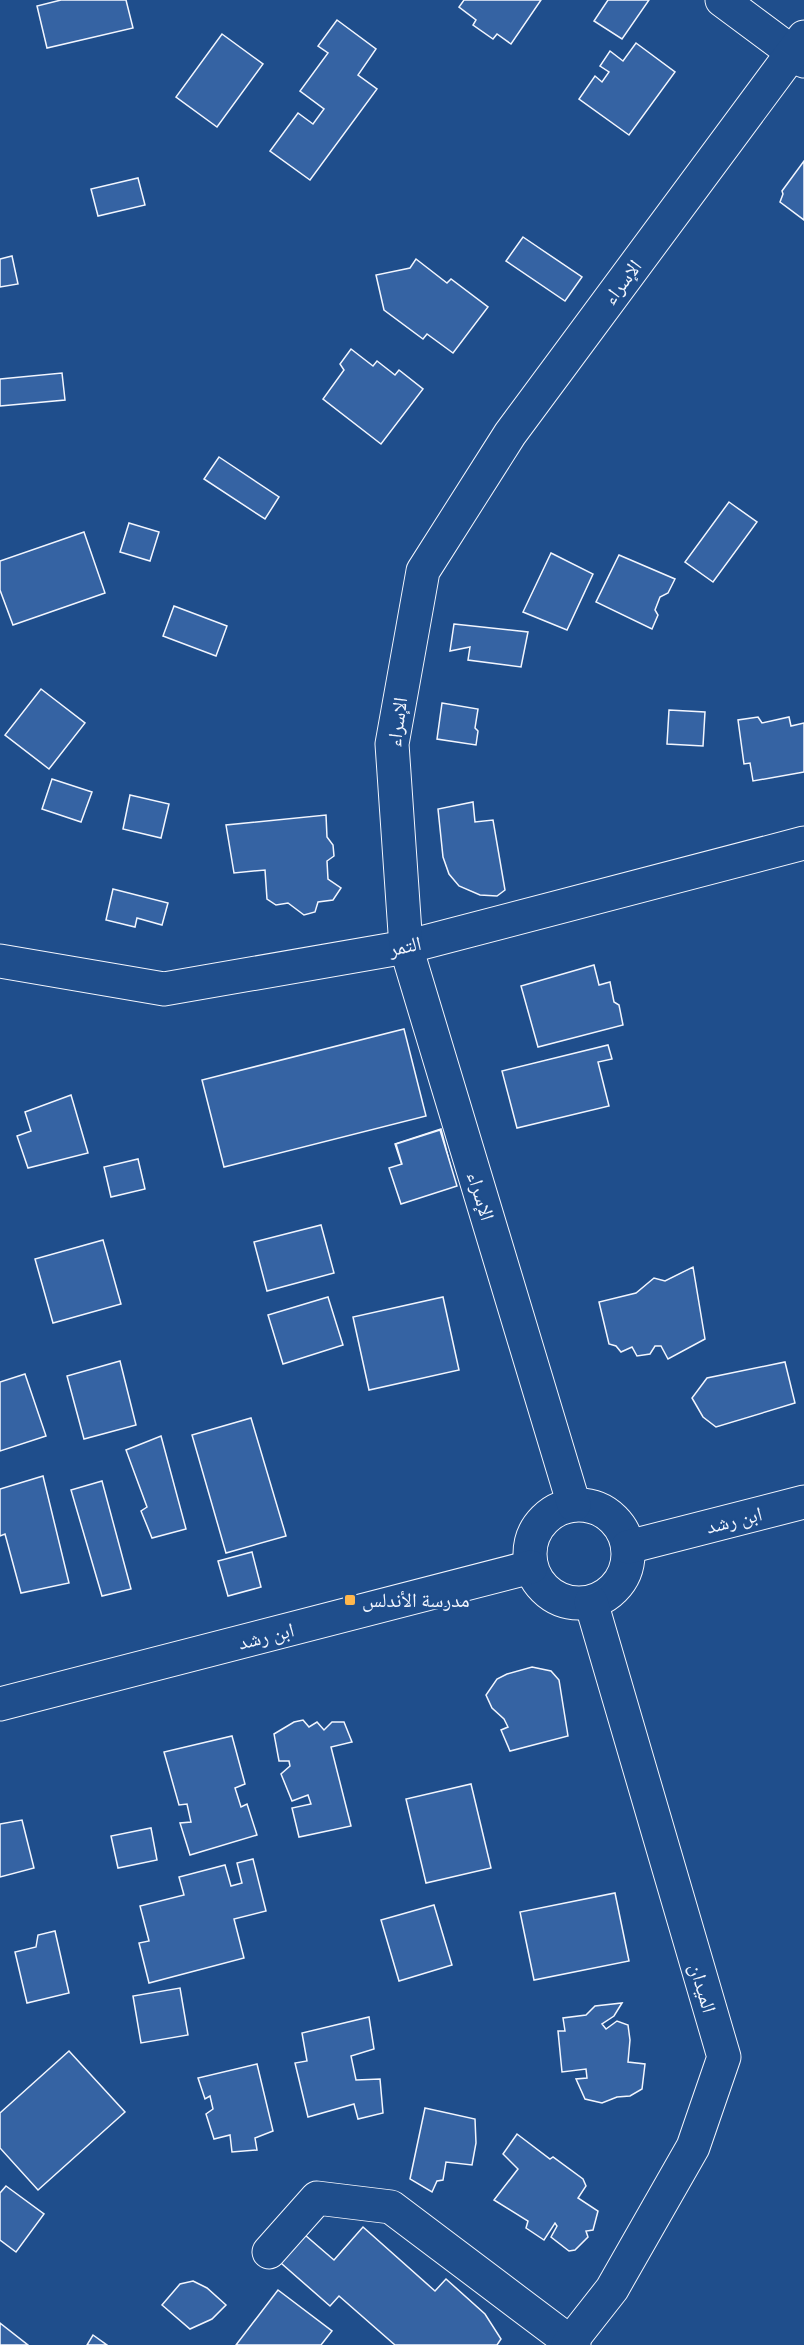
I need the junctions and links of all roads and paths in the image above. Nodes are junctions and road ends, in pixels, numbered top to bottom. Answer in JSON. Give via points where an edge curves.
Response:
{"nodes":[{"id":1,"x":722,"y":0,"type":"edge"},
{"id":2,"x":800,"y":50,"type":"edge"},
{"id":3,"x":804,"y":843,"type":"edge"},
{"id":4,"x":406,"y":947,"type":"junction"},
{"id":5,"x":0,"y":961,"type":"edge"},
{"id":6,"x":804,"y":1502,"type":"edge"},
{"id":7,"x":574,"y":1505,"type":"junction"},
{"id":8,"x":628,"y":1547,"type":"junction"},
{"id":9,"x":531,"y":1567,"type":"junction"},
{"id":10,"x":591,"y":1602,"type":"junction"},
{"id":11,"x":0,"y":1704,"type":"edge"},
{"id":12,"x":269,"y":2252,"type":"dead end"},
{"id":13,"x":571,"y":2344,"type":"edge"}],
"edges":[{"from":1,"to":2,"type":"street"},
{"from":2,"to":4,"type":"street","name":"الإسراء","via":[[510,434],[423,571],[392,744]]},
{"from":3,"to":4,"type":"street","name":"التمر"},
{"from":4,"to":5,"type":"street","name":"التمر","via":[[164,989]]},
{"from":4,"to":7,"type":"street","name":"الإسراء"},
{"from":6,"to":8,"type":"street","name":"ابن رشد"},
{"from":7,"to":8,"type":"street","via":[[603,1511],[615,1520]]},
{"from":7,"to":9,"type":"street","via":[[557,1509],[543,1520],[529,1550]]},
{"from":8,"to":10,"type":"street","via":[[628,1562],[620,1581],[605,1597]]},
{"from":9,"to":10,"type":"street","via":[[543,1587],[561,1600]]},
{"from":9,"to":11,"type":"street","name":"ابن رشد"},
{"from":10,"to":13,"type":"street","name":"الميدان","via":[[724,2057],[693,2147],[612,2289]]},
{"from":12,"to":13,"type":"street","via":[[317,2198],[391,2207]]}]}
